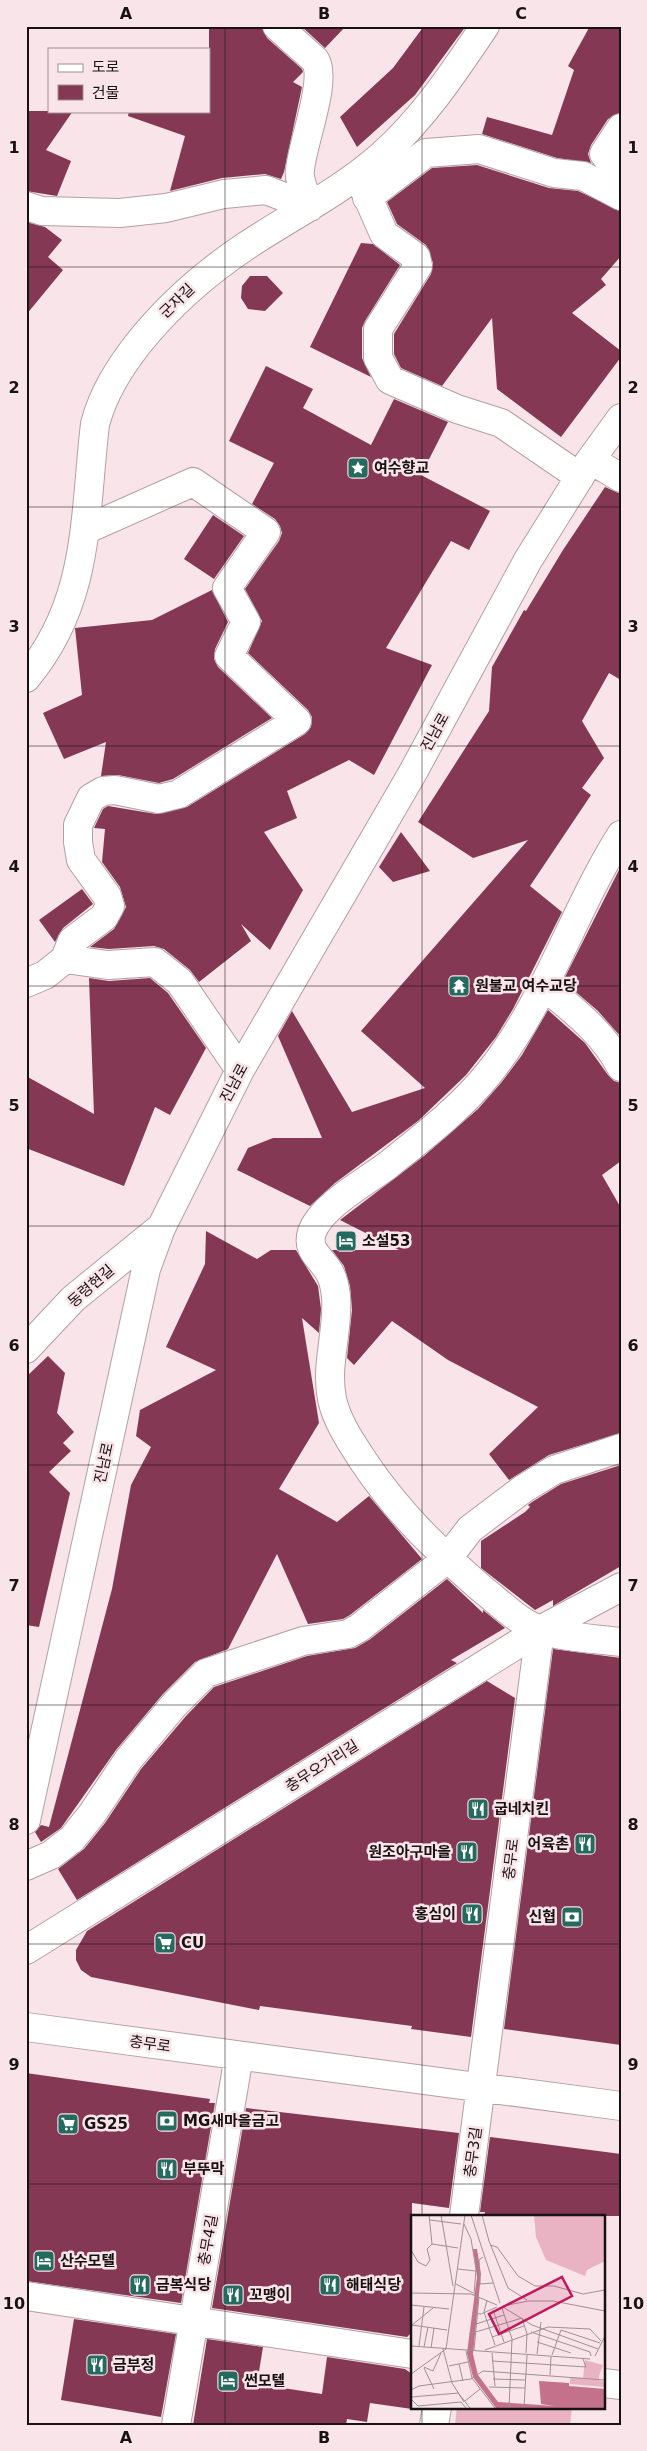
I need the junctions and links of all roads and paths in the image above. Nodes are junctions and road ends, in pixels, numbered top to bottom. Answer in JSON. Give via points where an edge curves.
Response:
{"nodes":[{"id":1,"x":277,"y":26,"type":"edge"},
{"id":2,"x":486,"y":26,"type":"edge"},
{"id":3,"x":621,"y":128,"type":"edge"},
{"id":4,"x":362,"y":187,"type":"junction"},
{"id":5,"x":617,"y":194,"type":"edge"},
{"id":6,"x":26,"y":206,"type":"edge"},
{"id":7,"x":310,"y":207,"type":"junction"},
{"id":8,"x":621,"y":418,"type":"edge"},
{"id":9,"x":585,"y":468,"type":"junction"},
{"id":10,"x":621,"y":478,"type":"edge"},
{"id":11,"x":85,"y":530,"type":"junction"},
{"id":12,"x":26,"y":678,"type":"edge"},
{"id":13,"x":621,"y":835,"type":"edge"},
{"id":14,"x":65,"y":959,"type":"junction"},
{"id":15,"x":26,"y":983,"type":"edge"},
{"id":16,"x":543,"y":985,"type":"junction"},
{"id":17,"x":621,"y":1067,"type":"edge"},
{"id":18,"x":240,"y":1070,"type":"junction"},
{"id":19,"x":161,"y":1228,"type":"junction"},
{"id":20,"x":26,"y":1349,"type":"edge"},
{"id":21,"x":621,"y":1448,"type":"edge"},
{"id":22,"x":447,"y":1559,"type":"junction"},
{"id":23,"x":621,"y":1587,"type":"edge"},
{"id":24,"x":540,"y":1630,"type":"junction"},
{"id":25,"x":621,"y":1642,"type":"edge"},
{"id":26,"x":26,"y":1820,"type":"edge"},
{"id":27,"x":26,"y":1866,"type":"edge"},
{"id":28,"x":26,"y":1950,"type":"edge"},
{"id":29,"x":26,"y":2027,"type":"edge"},
{"id":30,"x":239,"y":2056,"type":"junction"},
{"id":31,"x":482,"y":2088,"type":"junction"},
{"id":32,"x":621,"y":2106,"type":"edge"},
{"id":33,"x":464,"y":2215,"type":"edge"},
{"id":34,"x":26,"y":2296,"type":"edge"},
{"id":35,"x":194,"y":2321,"type":"junction"},
{"id":36,"x":411,"y":2354,"type":"edge"},
{"id":37,"x":604,"y":2383,"type":"edge"},
{"id":38,"x":621,"y":2385,"type":"edge"},
{"id":39,"x":437,"y":2408,"type":"edge"},
{"id":40,"x":176,"y":2425,"type":"edge"},
{"id":41,"x":434,"y":2425,"type":"edge"}],
"edges":[{"from":1,"to":7,"type":"street","via":[[320,67],[319,90],[299,172]]},
{"from":2,"to":4,"type":"street","name":"군자길","via":[[427,108]]},
{"from":3,"to":5,"type":"street","via":[[604,154],[618,172]]},
{"from":4,"to":5,"type":"street","via":[[426,153],[479,149],[554,173],[583,176]]},
{"from":4,"to":7,"type":"street","name":"군자길"},
{"from":4,"to":9,"type":"street","via":[[384,234],[416,257],[418,266],[378,329],[378,358],[390,380],[457,409],[501,423]]},
{"from":6,"to":7,"type":"street","via":[[42,211],[120,213],[166,208],[224,194],[266,190]]},
{"from":7,"to":11,"type":"street","name":"군자길","via":[[247,245],[175,302],[153,325],[114,377],[100,406],[96,424]]},
{"from":8,"to":9,"type":"street","name":"진남로"},
{"from":9,"to":10,"type":"street"},
{"from":9,"to":18,"type":"street","name":"진남로","via":[[528,560],[412,774]]},
{"from":11,"to":12,"type":"street","name":"군자길","via":[[77,580],[67,612],[53,640]]},
{"from":11,"to":14,"type":"street","via":[[194,482],[266,532],[227,588],[246,622],[230,656],[297,721],[180,794],[159,800],[102,790],[91,798],[78,825],[81,860],[108,896],[110,906],[104,918],[72,940]]},
{"from":13,"to":16,"type":"street","via":[[583,902]]},
{"from":14,"to":15,"type":"street","via":[[45,975]]},
{"from":14,"to":18,"type":"street","via":[[108,965],[155,962],[180,982]]},
{"from":16,"to":17,"type":"street","via":[[596,1030]]},
{"from":16,"to":22,"type":"street","via":[[489,1073],[451,1112],[328,1210],[316,1223],[310,1242],[313,1252],[328,1269],[336,1296],[336,1324],[329,1369],[332,1400],[347,1436],[405,1516]]},
{"from":18,"to":19,"type":"street","name":"진남로"},
{"from":19,"to":20,"type":"street","name":"동령현길","via":[[73,1299]]},
{"from":19,"to":26,"type":"street","name":"진남로","via":[[146,1269]]},
{"from":21,"to":22,"type":"street","via":[[554,1470],[523,1489],[470,1529]]},
{"from":22,"to":24,"type":"street","via":[[513,1614]]},
{"from":22,"to":27,"type":"street","via":[[348,1634],[303,1641],[206,1673],[174,1704],[128,1760],[72,1839],[50,1855]]},
{"from":23,"to":24,"type":"street","name":"충무오거리길"},
{"from":24,"to":25,"type":"street"},
{"from":24,"to":28,"type":"street","name":"충무오거리길"},
{"from":24,"to":31,"type":"street","name":"충무로"},
{"from":29,"to":30,"type":"street","name":"충무로"},
{"from":30,"to":31,"type":"street","name":"충무로"},
{"from":30,"to":35,"type":"street","name":"충무4길"},
{"from":31,"to":32,"type":"street","name":"충무로"},
{"from":31,"to":33,"type":"street","name":"충무3길"},
{"from":34,"to":35,"type":"street"},
{"from":35,"to":36,"type":"street"},
{"from":35,"to":40,"type":"street","name":"충무4길"},
{"from":37,"to":38,"type":"street"},
{"from":39,"to":41,"type":"street"}]}
